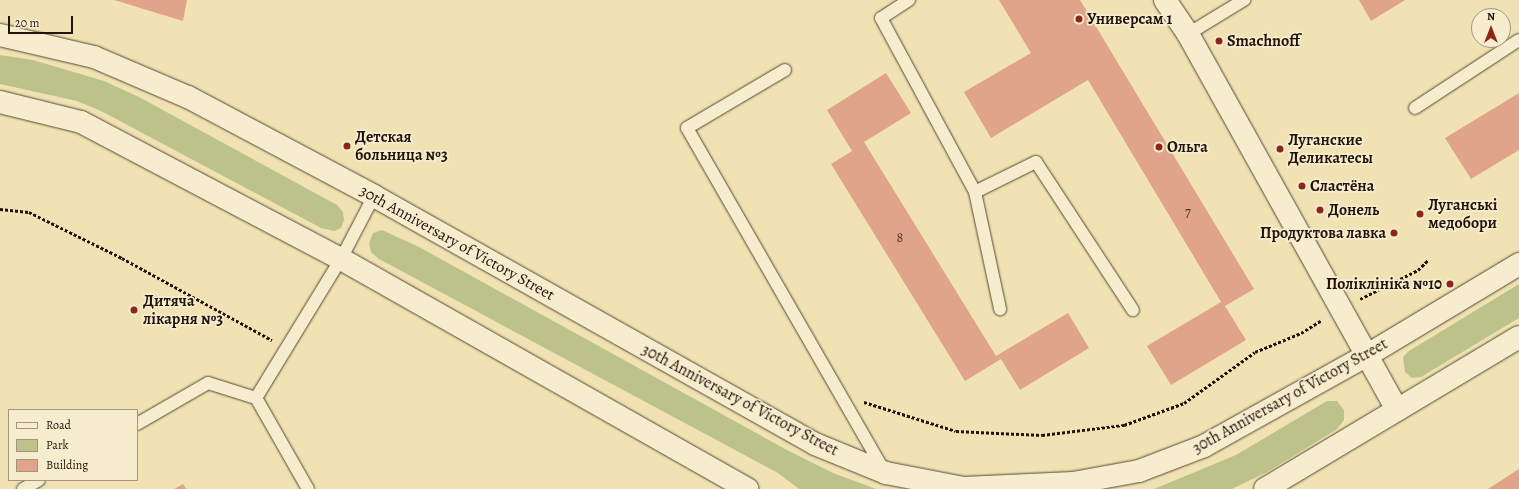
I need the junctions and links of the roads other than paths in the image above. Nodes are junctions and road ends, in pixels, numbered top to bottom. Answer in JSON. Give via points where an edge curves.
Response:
{"nodes":[{"id":1,"x":909,"y":0,"type":"edge"},
{"id":2,"x":1165,"y":0,"type":"edge"},
{"id":3,"x":1244,"y":0,"type":"edge"},
{"id":4,"x":1188,"y":34,"type":"junction"},
{"id":5,"x":0,"y":35,"type":"edge"},
{"id":6,"x":1519,"y":40,"type":"edge"},
{"id":7,"x":785,"y":70,"type":"dead end"},
{"id":8,"x":0,"y":102,"type":"edge"},
{"id":9,"x":1415,"y":108,"type":"dead end"},
{"id":10,"x":975,"y":192,"type":"junction"},
{"id":11,"x":374,"y":196,"type":"junction"},
{"id":12,"x":341,"y":259,"type":"junction"},
{"id":13,"x":1519,"y":264,"type":"edge"},
{"id":14,"x":1000,"y":308,"type":"dead end"},
{"id":15,"x":1133,"y":310,"type":"dead end"},
{"id":16,"x":1519,"y":337,"type":"edge"},
{"id":17,"x":1366,"y":356,"type":"junction"},
{"id":18,"x":256,"y":398,"type":"junction"},
{"id":19,"x":1397,"y":410,"type":"junction"},
{"id":20,"x":138,"y":423,"type":"edge"},
{"id":21,"x":886,"y":473,"type":"junction"},
{"id":22,"x":37,"y":481,"type":"edge"},
{"id":23,"x":24,"y":489,"type":"edge"},
{"id":24,"x":308,"y":489,"type":"edge"},
{"id":25,"x":748,"y":489,"type":"edge"},
{"id":26,"x":1266,"y":489,"type":"edge"}],
"edges":[{"from":1,"to":10,"type":"lane","via":[[881,18]]},
{"from":2,"to":4,"type":"street"},
{"from":3,"to":4,"type":"lane"},
{"from":4,"to":17,"type":"street"},
{"from":5,"to":11,"type":"street","name":"30th Anniversary of Victory Street","via":[[94,57],[188,97]]},
{"from":6,"to":9,"type":"lane"},
{"from":7,"to":21,"type":"lane","via":[[686,128]]},
{"from":8,"to":12,"type":"street","via":[[81,122]]},
{"from":10,"to":14,"type":"lane"},
{"from":10,"to":15,"type":"lane","via":[[1036,162]]},
{"from":11,"to":12,"type":"lane"},
{"from":11,"to":21,"type":"street","name":"30th Anniversary of Victory Street","via":[[815,444]]},
{"from":12,"to":18,"type":"lane"},
{"from":12,"to":25,"type":"street"},
{"from":13,"to":17,"type":"street","name":"30th Anniversary of Victory Street"},
{"from":16,"to":19,"type":"street"},
{"from":17,"to":19,"type":"street"},
{"from":17,"to":21,"type":"street","name":"30th Anniversary of Victory Street","via":[[1204,446],[1139,471],[1073,483],[964,488]]},
{"from":18,"to":20,"type":"lane","via":[[208,384]]},
{"from":18,"to":24,"type":"lane"},
{"from":19,"to":26,"type":"street"},
{"from":22,"to":23,"type":"lane"}]}
